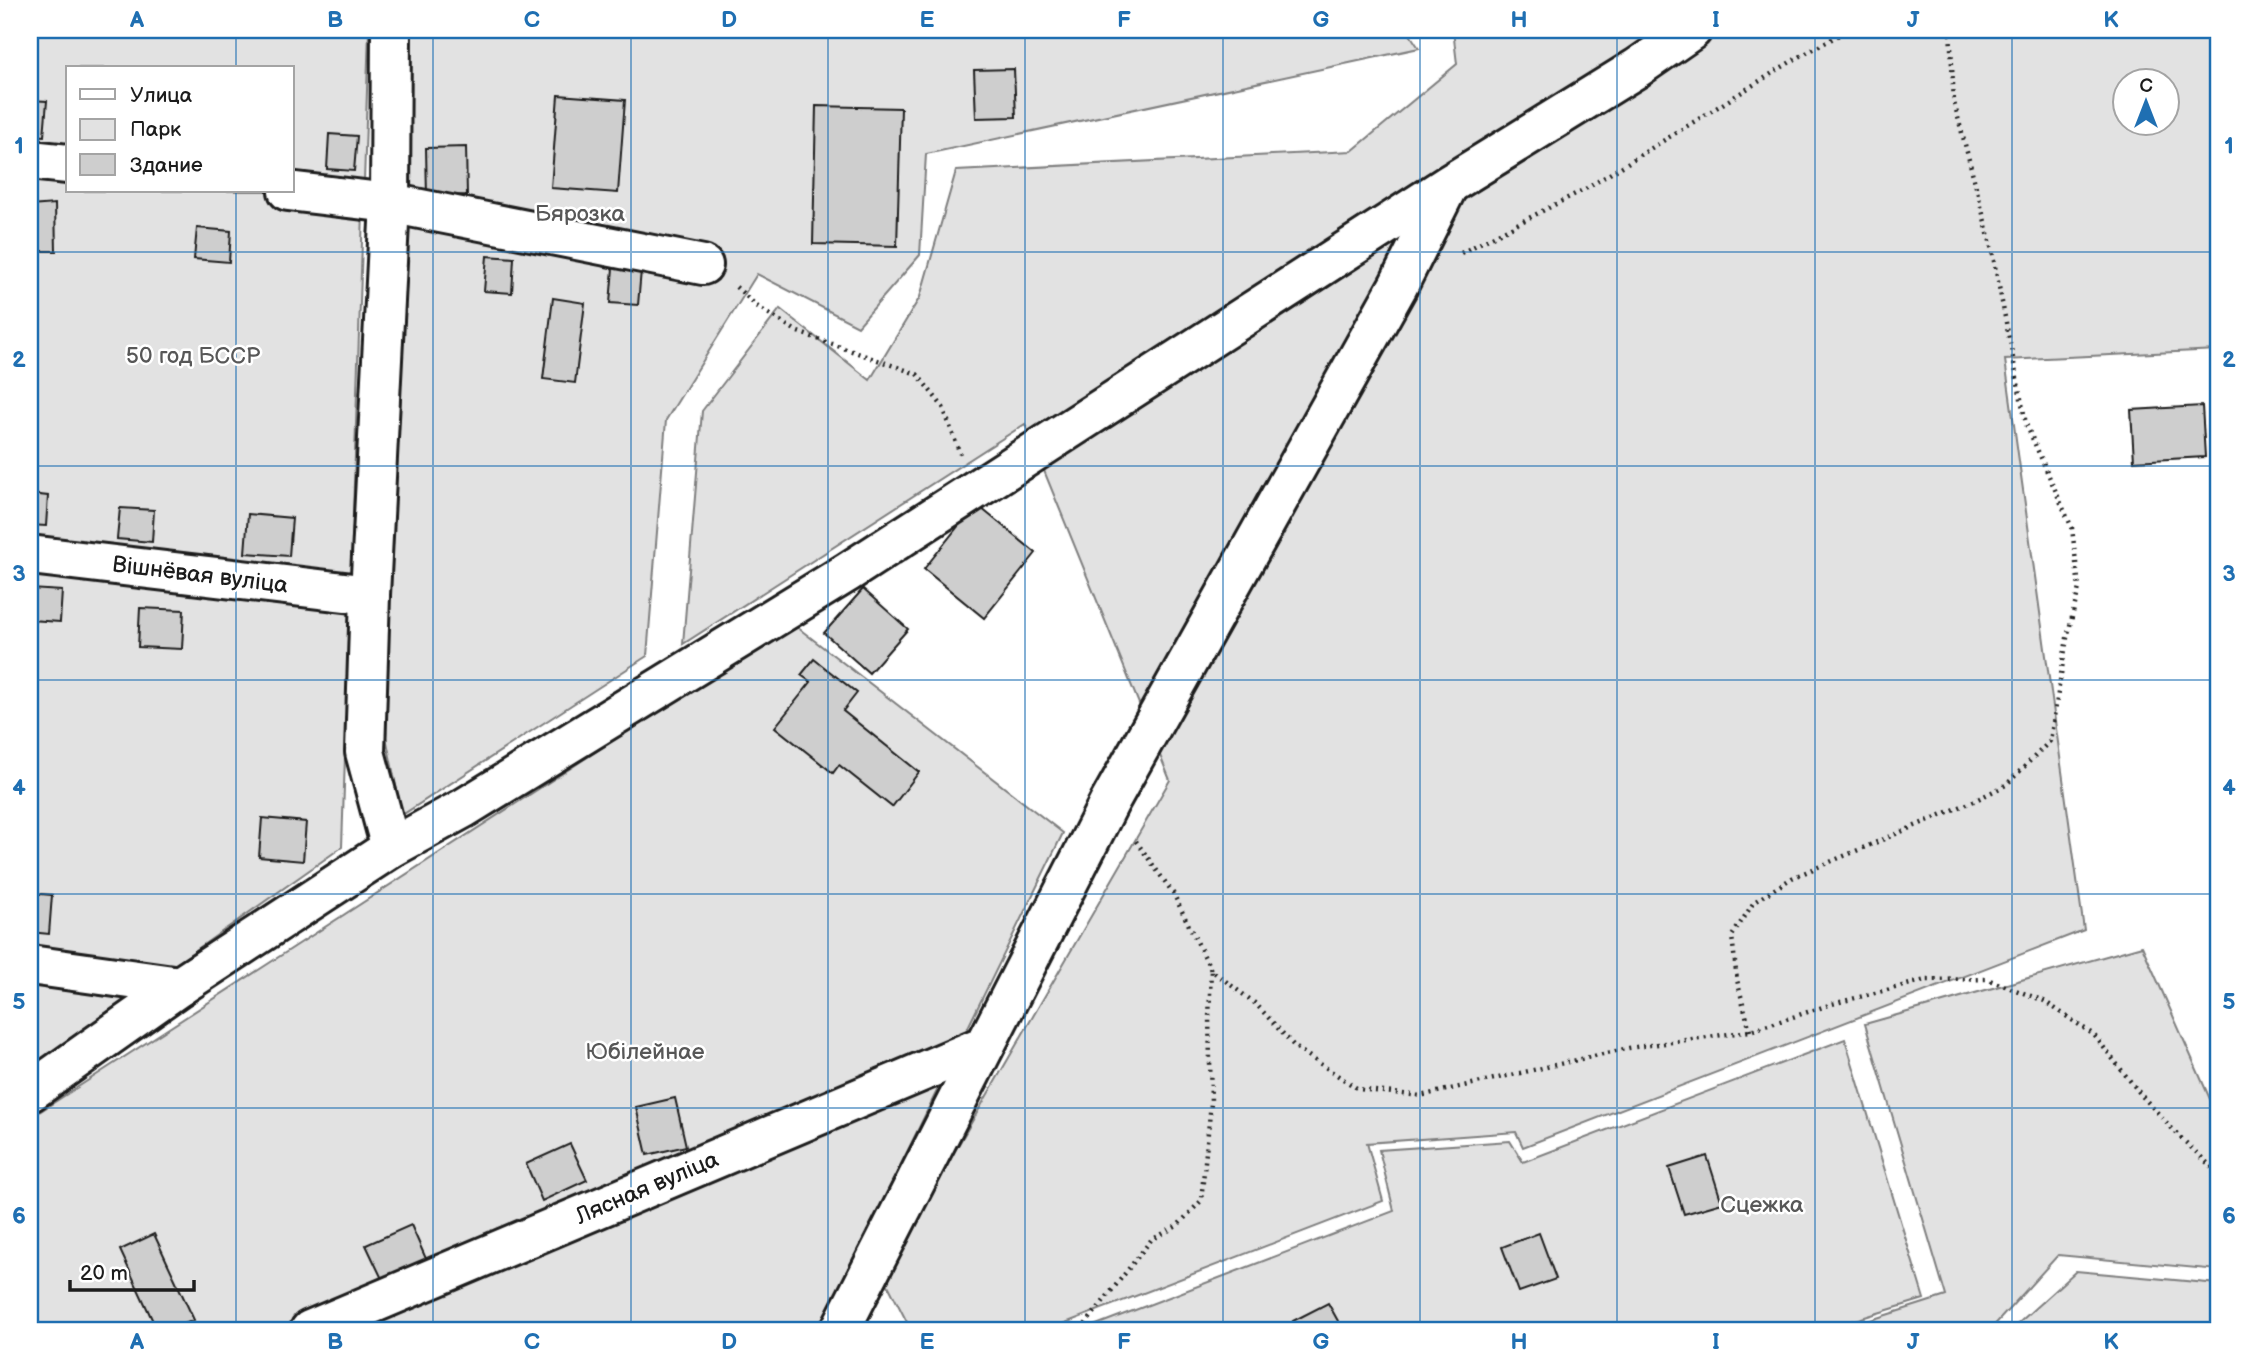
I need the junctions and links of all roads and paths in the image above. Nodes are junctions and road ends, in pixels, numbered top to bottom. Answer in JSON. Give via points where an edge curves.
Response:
{"nodes":[{"id":1,"x":391,"y":30,"type":"edge"},
{"id":2,"x":1692,"y":30,"type":"edge"},
{"id":3,"x":1848,"y":30,"type":"edge"},
{"id":4,"x":1950,"y":30,"type":"edge"},
{"id":5,"x":30,"y":160,"type":"edge"},
{"id":6,"x":66,"y":164,"type":"edge"},
{"id":7,"x":1448,"y":185,"type":"junction"},
{"id":8,"x":294,"y":192,"type":"edge"},
{"id":9,"x":390,"y":203,"type":"junction"},
{"id":10,"x":1457,"y":255,"type":"dead end"},
{"id":11,"x":703,"y":265,"type":"joint"},
{"id":12,"x":974,"y":491,"type":"junction"},
{"id":13,"x":30,"y":555,"type":"edge"},
{"id":14,"x":370,"y":595,"type":"junction"},
{"id":15,"x":1109,"y":803,"type":"junction"},
{"id":16,"x":391,"y":848,"type":"junction"},
{"id":17,"x":30,"y":965,"type":"edge"},
{"id":18,"x":1211,"y":970,"type":"junction"},
{"id":19,"x":180,"y":986,"type":"junction"},
{"id":20,"x":1750,"y":1031,"type":"junction"},
{"id":21,"x":985,"y":1045,"type":"junction"},
{"id":22,"x":30,"y":1091,"type":"edge"},
{"id":23,"x":2218,"y":1173,"type":"edge"},
{"id":24,"x":310,"y":1330,"type":"edge"},
{"id":25,"x":840,"y":1330,"type":"edge"},
{"id":26,"x":1081,"y":1330,"type":"edge"}],
"edges":[{"from":1,"to":9,"type":"street"},
{"from":2,"to":7,"type":"street"},
{"from":3,"to":10,"type":"path","via":[[1587,188]]},
{"from":4,"to":20,"type":"path","via":[[1954,102],[1990,241],[2026,424],[2072,528],[2079,588],[2050,740],[2006,785],[1791,878],[1754,902],[1732,936]]},
{"from":5,"to":6,"type":"street"},
{"from":7,"to":12,"type":"street"},
{"from":7,"to":15,"type":"street","via":[[1398,286]]},
{"from":8,"to":9,"type":"street"},
{"from":9,"to":11,"type":"street"},
{"from":9,"to":14,"type":"street"},
{"from":11,"to":12,"type":"path","via":[[798,332],[918,374],[943,407]]},
{"from":12,"to":16,"type":"street"},
{"from":13,"to":14,"type":"street","name":"Вішнёвая вуліца"},
{"from":14,"to":16,"type":"street","via":[[366,752]]},
{"from":15,"to":18,"type":"path","via":[[1173,893]]},
{"from":15,"to":21,"type":"street"},
{"from":16,"to":19,"type":"street"},
{"from":17,"to":19,"type":"street"},
{"from":18,"to":20,"type":"path","via":[[1256,1004],[1295,1046],[1358,1089],[1420,1096],[1629,1048]]},
{"from":18,"to":26,"type":"path","via":[[1211,1103],[1201,1200],[1177,1226],[1151,1240]]},
{"from":19,"to":22,"type":"street"},
{"from":20,"to":23,"type":"path","via":[[1926,980],[1987,979],[2044,1001],[2094,1035],[2149,1104]]},
{"from":21,"to":24,"type":"street","name":"Лясная вуліца"},
{"from":21,"to":25,"type":"street"}]}
